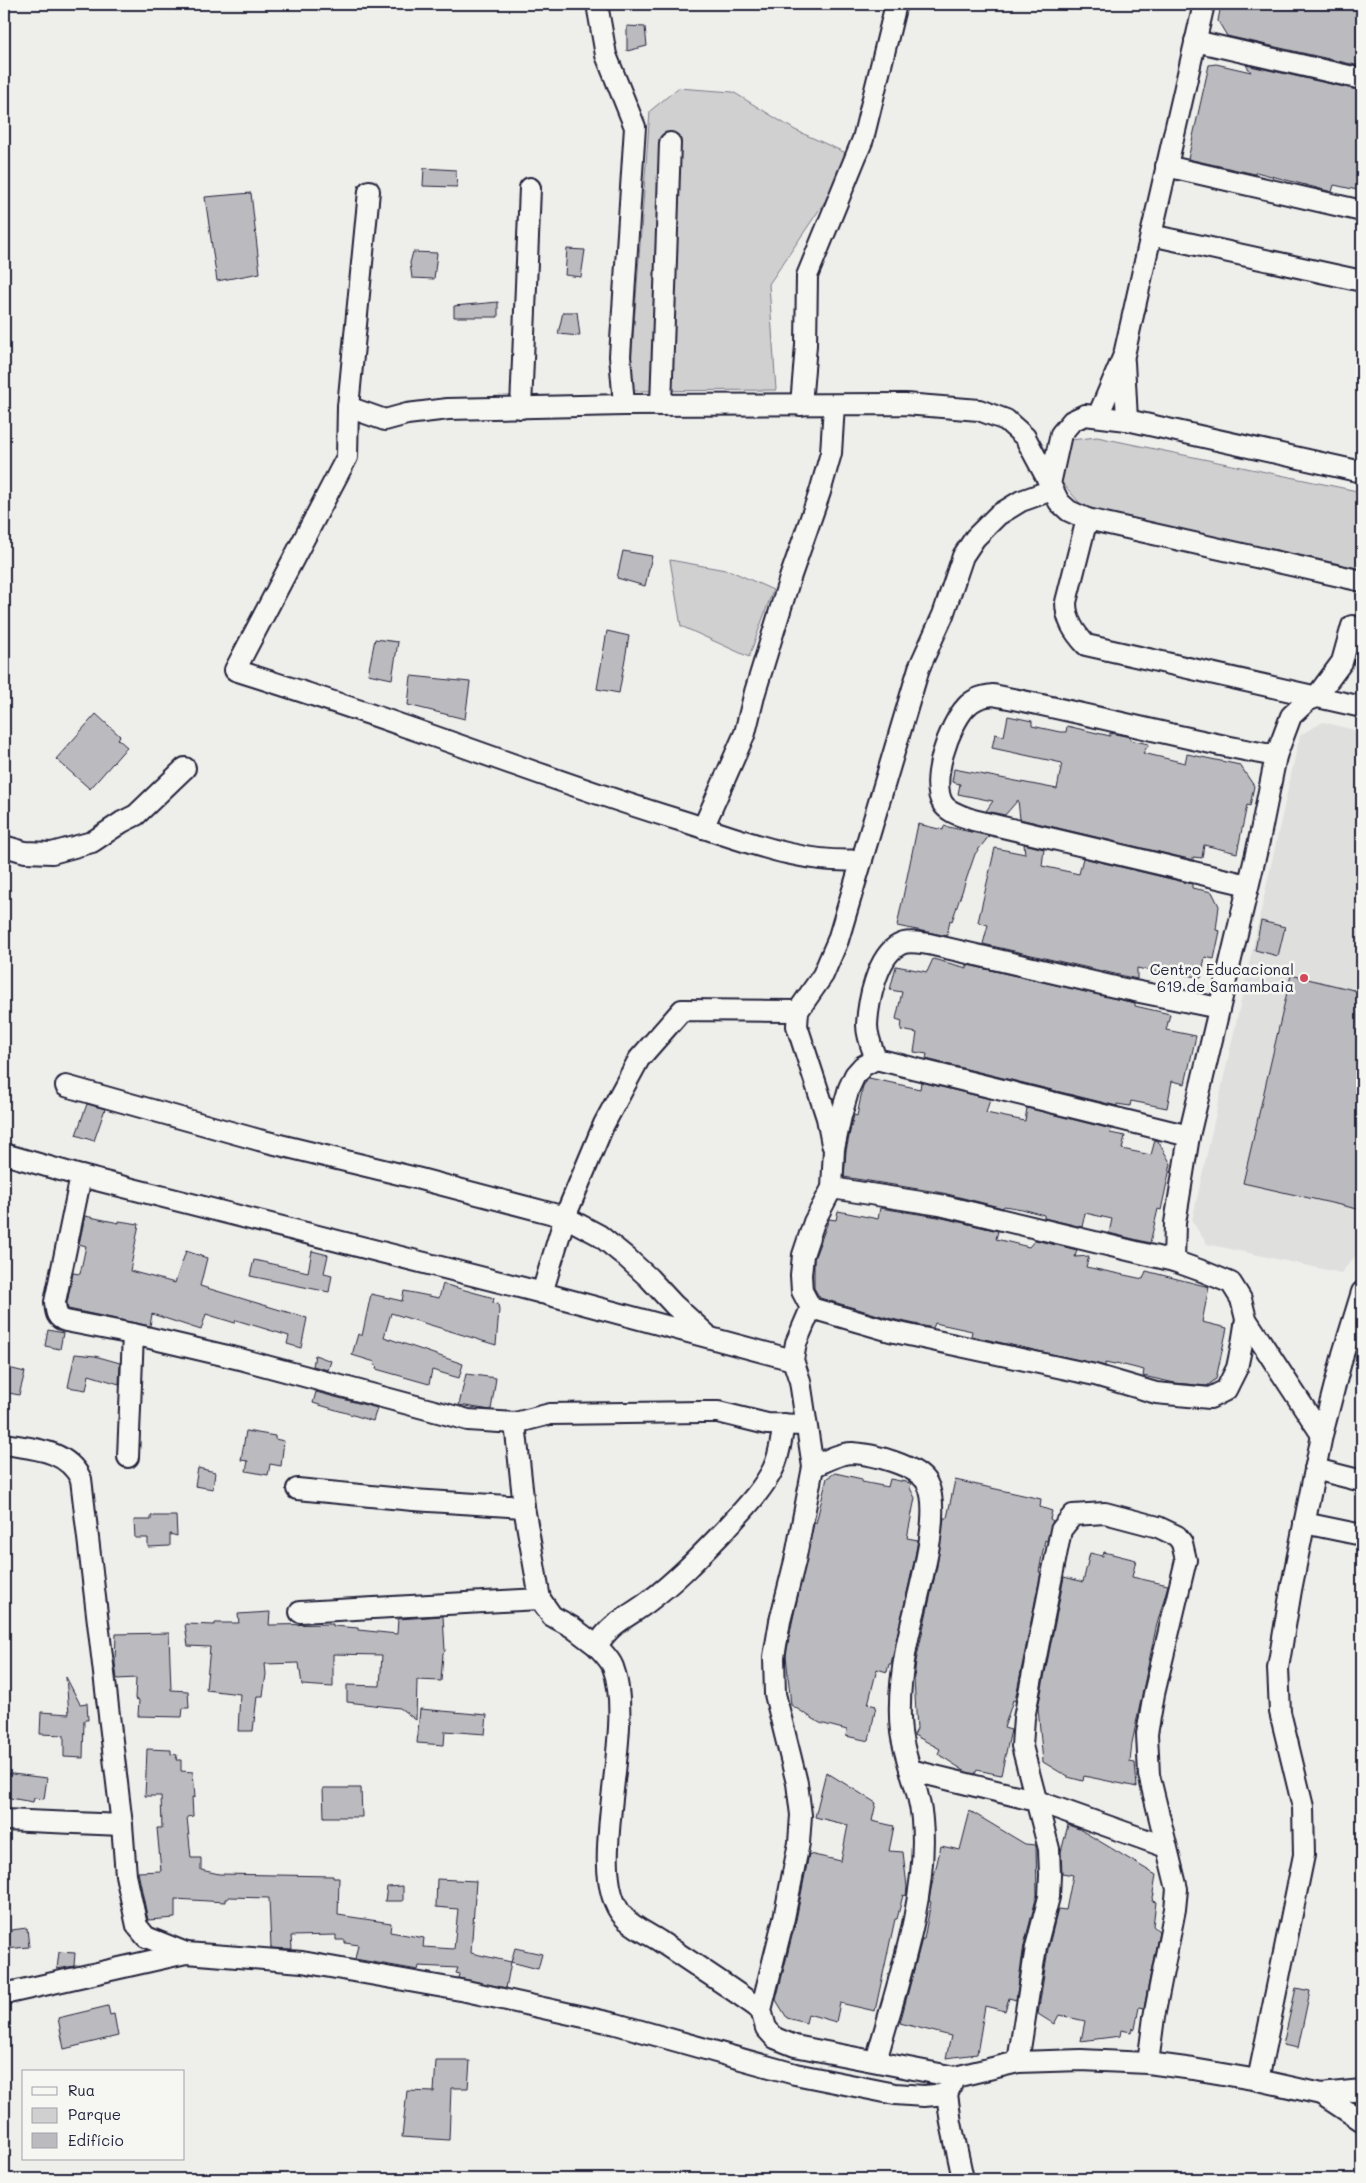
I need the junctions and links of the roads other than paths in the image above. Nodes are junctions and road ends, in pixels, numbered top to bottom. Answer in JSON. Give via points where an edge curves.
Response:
{"nodes":[{"id":1,"x":597,"y":4,"type":"edge"},
{"id":2,"x":896,"y":4,"type":"edge"},
{"id":3,"x":1204,"y":4,"type":"edge"},
{"id":4,"x":1195,"y":41,"type":"junction"},
{"id":5,"x":1362,"y":79,"type":"edge"},
{"id":6,"x":670,"y":143,"type":"dead end"},
{"id":7,"x":1166,"y":166,"type":"junction"},
{"id":8,"x":530,"y":188,"type":"dead end"},
{"id":9,"x":369,"y":191,"type":"dead end"},
{"id":10,"x":1362,"y":211,"type":"edge"},
{"id":11,"x":1150,"y":235,"type":"junction"},
{"id":12,"x":1362,"y":282,"type":"edge"},
{"id":13,"x":1124,"y":355,"type":"junction"},
{"id":14,"x":801,"y":405,"type":"junction"},
{"id":15,"x":834,"y":405,"type":"junction"},
{"id":16,"x":624,"y":406,"type":"junction"},
{"id":17,"x":661,"y":406,"type":"junction"},
{"id":18,"x":348,"y":407,"type":"junction"},
{"id":19,"x":521,"y":408,"type":"junction"},
{"id":20,"x":1098,"y":416,"type":"junction"},
{"id":21,"x":1127,"y":420,"type":"junction"},
{"id":22,"x":1362,"y":472,"type":"edge"},
{"id":23,"x":1051,"y":487,"type":"junction"},
{"id":24,"x":1087,"y":519,"type":"junction"},
{"id":25,"x":1362,"y":581,"type":"edge"},
{"id":26,"x":1352,"y":626,"type":"dead end"},
{"id":27,"x":1316,"y":697,"type":"junction"},
{"id":28,"x":1362,"y":707,"type":"edge"},
{"id":29,"x":1276,"y":756,"type":"junction"},
{"id":30,"x":185,"y":768,"type":"dead end"},
{"id":31,"x":703,"y":828,"type":"junction"},
{"id":32,"x":4,"y":846,"type":"edge"},
{"id":33,"x":862,"y":860,"type":"junction"},
{"id":34,"x":1248,"y":885,"type":"junction"},
{"id":35,"x":1219,"y":1008,"type":"junction"},
{"id":36,"x":798,"y":1011,"type":"junction"},
{"id":37,"x":876,"y":1059,"type":"junction"},
{"id":38,"x":66,"y":1086,"type":"dead end"},
{"id":39,"x":1189,"y":1136,"type":"junction"},
{"id":40,"x":834,"y":1149,"type":"junction"},
{"id":41,"x":4,"y":1154,"type":"edge"},
{"id":42,"x":81,"y":1176,"type":"junction"},
{"id":43,"x":832,"y":1188,"type":"junction"},
{"id":44,"x":565,"y":1217,"type":"junction"},
{"id":45,"x":1174,"y":1261,"type":"junction"},
{"id":46,"x":1362,"y":1292,"type":"edge"},
{"id":47,"x":542,"y":1293,"type":"junction"},
{"id":48,"x":811,"y":1308,"type":"junction"},
{"id":49,"x":1246,"y":1319,"type":"junction"},
{"id":50,"x":133,"y":1334,"type":"junction"},
{"id":51,"x":709,"y":1337,"type":"junction"},
{"id":52,"x":793,"y":1360,"type":"junction"},
{"id":53,"x":515,"y":1423,"type":"junction"},
{"id":54,"x":784,"y":1424,"type":"junction"},
{"id":55,"x":806,"y":1425,"type":"junction"},
{"id":56,"x":1322,"y":1435,"type":"junction"},
{"id":57,"x":4,"y":1444,"type":"edge"},
{"id":58,"x":128,"y":1457,"type":"dead end"},
{"id":59,"x":813,"y":1467,"type":"junction"},
{"id":60,"x":1315,"y":1469,"type":"junction"},
{"id":61,"x":1362,"y":1481,"type":"edge"},
{"id":62,"x":298,"y":1489,"type":"dead end"},
{"id":63,"x":524,"y":1507,"type":"junction"},
{"id":64,"x":1304,"y":1523,"type":"junction"},
{"id":65,"x":1362,"y":1535,"type":"edge"},
{"id":66,"x":540,"y":1599,"type":"junction"},
{"id":67,"x":300,"y":1612,"type":"dead end"},
{"id":68,"x":597,"y":1646,"type":"junction"},
{"id":69,"x":910,"y":1770,"type":"junction"},
{"id":70,"x":1038,"y":1801,"type":"junction"},
{"id":71,"x":4,"y":1820,"type":"edge"},
{"id":72,"x":122,"y":1825,"type":"junction"},
{"id":73,"x":1166,"y":1847,"type":"junction"},
{"id":74,"x":186,"y":1953,"type":"junction"},
{"id":75,"x":4,"y":1994,"type":"edge"},
{"id":76,"x":761,"y":2010,"type":"junction"},
{"id":77,"x":876,"y":2060,"type":"junction"},
{"id":78,"x":1018,"y":2062,"type":"junction"},
{"id":79,"x":1148,"y":2063,"type":"junction"},
{"id":80,"x":1258,"y":2080,"type":"junction"},
{"id":81,"x":951,"y":2085,"type":"junction"},
{"id":82,"x":1362,"y":2090,"type":"edge"},
{"id":83,"x":1321,"y":2094,"type":"junction"},
{"id":84,"x":1362,"y":2121,"type":"edge"},
{"id":85,"x":963,"y":2179,"type":"edge"}],
"edges":[{"from":1,"to":16,"type":"street","via":[[606,56],[635,127],[620,356]]},
{"from":2,"to":14,"type":"street","via":[[863,139],[807,276]]},
{"from":3,"to":4,"type":"street"},
{"from":4,"to":5,"type":"street"},
{"from":4,"to":7,"type":"street"},
{"from":6,"to":17,"type":"street"},
{"from":7,"to":10,"type":"street"},
{"from":7,"to":11,"type":"street"},
{"from":8,"to":19,"type":"street"},
{"from":9,"to":18,"type":"street"},
{"from":11,"to":12,"type":"street"},
{"from":11,"to":13,"type":"street"},
{"from":13,"to":20,"type":"street"},
{"from":13,"to":21,"type":"street"},
{"from":14,"to":15,"type":"street"},
{"from":14,"to":17,"type":"street"},
{"from":15,"to":23,"type":"street","via":[[905,404],[979,410],[1006,420],[1024,437]]},
{"from":15,"to":31,"type":"street","via":[[831,453],[820,492],[790,578],[745,733]]},
{"from":16,"to":17,"type":"street"},
{"from":16,"to":19,"type":"street"},
{"from":18,"to":19,"type":"street","via":[[385,420],[448,409]]},
{"from":18,"to":31,"type":"street","via":[[348,457],[235,670]]},
{"from":20,"to":21,"type":"street"},
{"from":20,"to":23,"type":"street","via":[[1085,414],[1072,421],[1061,434]]},
{"from":21,"to":22,"type":"street"},
{"from":23,"to":24,"type":"street","via":[[1059,502],[1069,511]]},
{"from":23,"to":33,"type":"street","via":[[998,515],[980,531],[963,556],[919,668]]},
{"from":24,"to":25,"type":"street"},
{"from":24,"to":27,"type":"street","via":[[1066,602],[1066,614],[1086,645]]},
{"from":26,"to":27,"type":"street","via":[[1342,662]]},
{"from":27,"to":28,"type":"street"},
{"from":27,"to":29,"type":"street","via":[[1291,716]]},
{"from":29,"to":34,"type":"street"},
{"from":29,"to":34,"type":"street","via":[[988,695],[976,699],[958,716],[946,742],[938,778],[939,795],[944,805],[954,813],[973,820]]},
{"from":30,"to":32,"type":"street","via":[[136,815],[92,842],[52,853],[25,852]]},
{"from":31,"to":33,"type":"street","via":[[802,857],[838,862]]},
{"from":33,"to":36,"type":"street","via":[[838,940],[823,975]]},
{"from":34,"to":35,"type":"street"},
{"from":35,"to":37,"type":"street","via":[[930,944],[902,944],[896,946],[884,961],[872,995],[867,1026],[868,1040]]},
{"from":35,"to":39,"type":"street"},
{"from":36,"to":40,"type":"street","via":[[799,1034]]},
{"from":36,"to":44,"type":"street","via":[[682,1010],[639,1059],[604,1124]]},
{"from":37,"to":39,"type":"street"},
{"from":37,"to":40,"type":"street","via":[[855,1075]]},
{"from":38,"to":44,"type":"street","via":[[250,1138]]},
{"from":39,"to":45,"type":"street","via":[[1175,1223]]},
{"from":40,"to":43,"type":"street"},
{"from":41,"to":42,"type":"street"},
{"from":42,"to":47,"type":"street"},
{"from":42,"to":50,"type":"street","via":[[55,1302],[56,1314],[66,1322]]},
{"from":43,"to":45,"type":"street","via":[[940,1205]]},
{"from":43,"to":48,"type":"street","via":[[814,1222],[803,1255],[802,1291]]},
{"from":44,"to":47,"type":"street"},
{"from":44,"to":51,"type":"street","via":[[599,1235],[626,1257]]},
{"from":45,"to":49,"type":"street","via":[[1230,1283],[1241,1299]]},
{"from":46,"to":56,"type":"street"},
{"from":47,"to":51,"type":"street"},
{"from":48,"to":49,"type":"street","via":[[890,1331],[1095,1376],[1156,1394],[1210,1398],[1226,1390],[1237,1368]]},
{"from":48,"to":52,"type":"street","via":[[796,1343]]},
{"from":49,"to":56,"type":"street"},
{"from":50,"to":53,"type":"street","via":[[468,1420]]},
{"from":50,"to":58,"type":"street"},
{"from":51,"to":52,"type":"street"},
{"from":52,"to":55,"type":"street","via":[[800,1381]]},
{"from":53,"to":54,"type":"street","via":[[550,1414],[718,1412],[767,1424]]},
{"from":53,"to":63,"type":"street"},
{"from":54,"to":55,"type":"street"},
{"from":54,"to":68,"type":"street","via":[[774,1468],[739,1515],[689,1569],[647,1603],[614,1623]]},
{"from":55,"to":59,"type":"street"},
{"from":56,"to":60,"type":"street"},
{"from":57,"to":72,"type":"street","via":[[37,1449],[63,1458],[72,1464],[81,1479]]},
{"from":59,"to":69,"type":"street","via":[[851,1453],[905,1465],[927,1482],[933,1499],[928,1552],[901,1683],[901,1732]]},
{"from":59,"to":76,"type":"street","via":[[774,1656],[775,1694],[797,1783],[801,1815],[799,1843]]},
{"from":60,"to":61,"type":"street"},
{"from":60,"to":64,"type":"street"},
{"from":62,"to":63,"type":"street"},
{"from":63,"to":66,"type":"street"},
{"from":64,"to":65,"type":"street"},
{"from":64,"to":80,"type":"street","via":[[1278,1668],[1280,1712],[1303,1807],[1304,1855]]},
{"from":66,"to":67,"type":"street"},
{"from":66,"to":68,"type":"street","via":[[552,1616]]},
{"from":68,"to":76,"type":"street","via":[[612,1664],[616,1677],[620,1727],[609,1838],[611,1893],[623,1916]]},
{"from":69,"to":70,"type":"street"},
{"from":69,"to":77,"type":"street","via":[[922,1819],[922,1877]]},
{"from":70,"to":73,"type":"street"},
{"from":70,"to":73,"type":"street","via":[[1022,1746],[1024,1718],[1060,1530],[1073,1515],[1087,1513],[1105,1513],[1158,1527],[1177,1536],[1186,1560],[1154,1694],[1148,1734],[1149,1775]]},
{"from":70,"to":78,"type":"street","via":[[1049,1849],[1049,1897],[1036,1947]]},
{"from":71,"to":72,"type":"street"},
{"from":72,"to":74,"type":"street","via":[[126,1875],[137,1926],[146,1937]]},
{"from":73,"to":79,"type":"street","via":[[1177,1889]]},
{"from":74,"to":75,"type":"street"},
{"from":74,"to":81,"type":"street","via":[[302,1962],[437,1986],[616,2024],[719,2054],[895,2094],[924,2096]]},
{"from":76,"to":77,"type":"street","via":[[766,2028],[775,2038],[795,2046]]},
{"from":77,"to":81,"type":"street"},
{"from":78,"to":79,"type":"street"},
{"from":78,"to":81,"type":"street"},
{"from":79,"to":80,"type":"street"},
{"from":80,"to":83,"type":"street"},
{"from":81,"to":85,"type":"street","via":[[951,2124]]},
{"from":82,"to":83,"type":"street"},
{"from":83,"to":84,"type":"street"}]}
